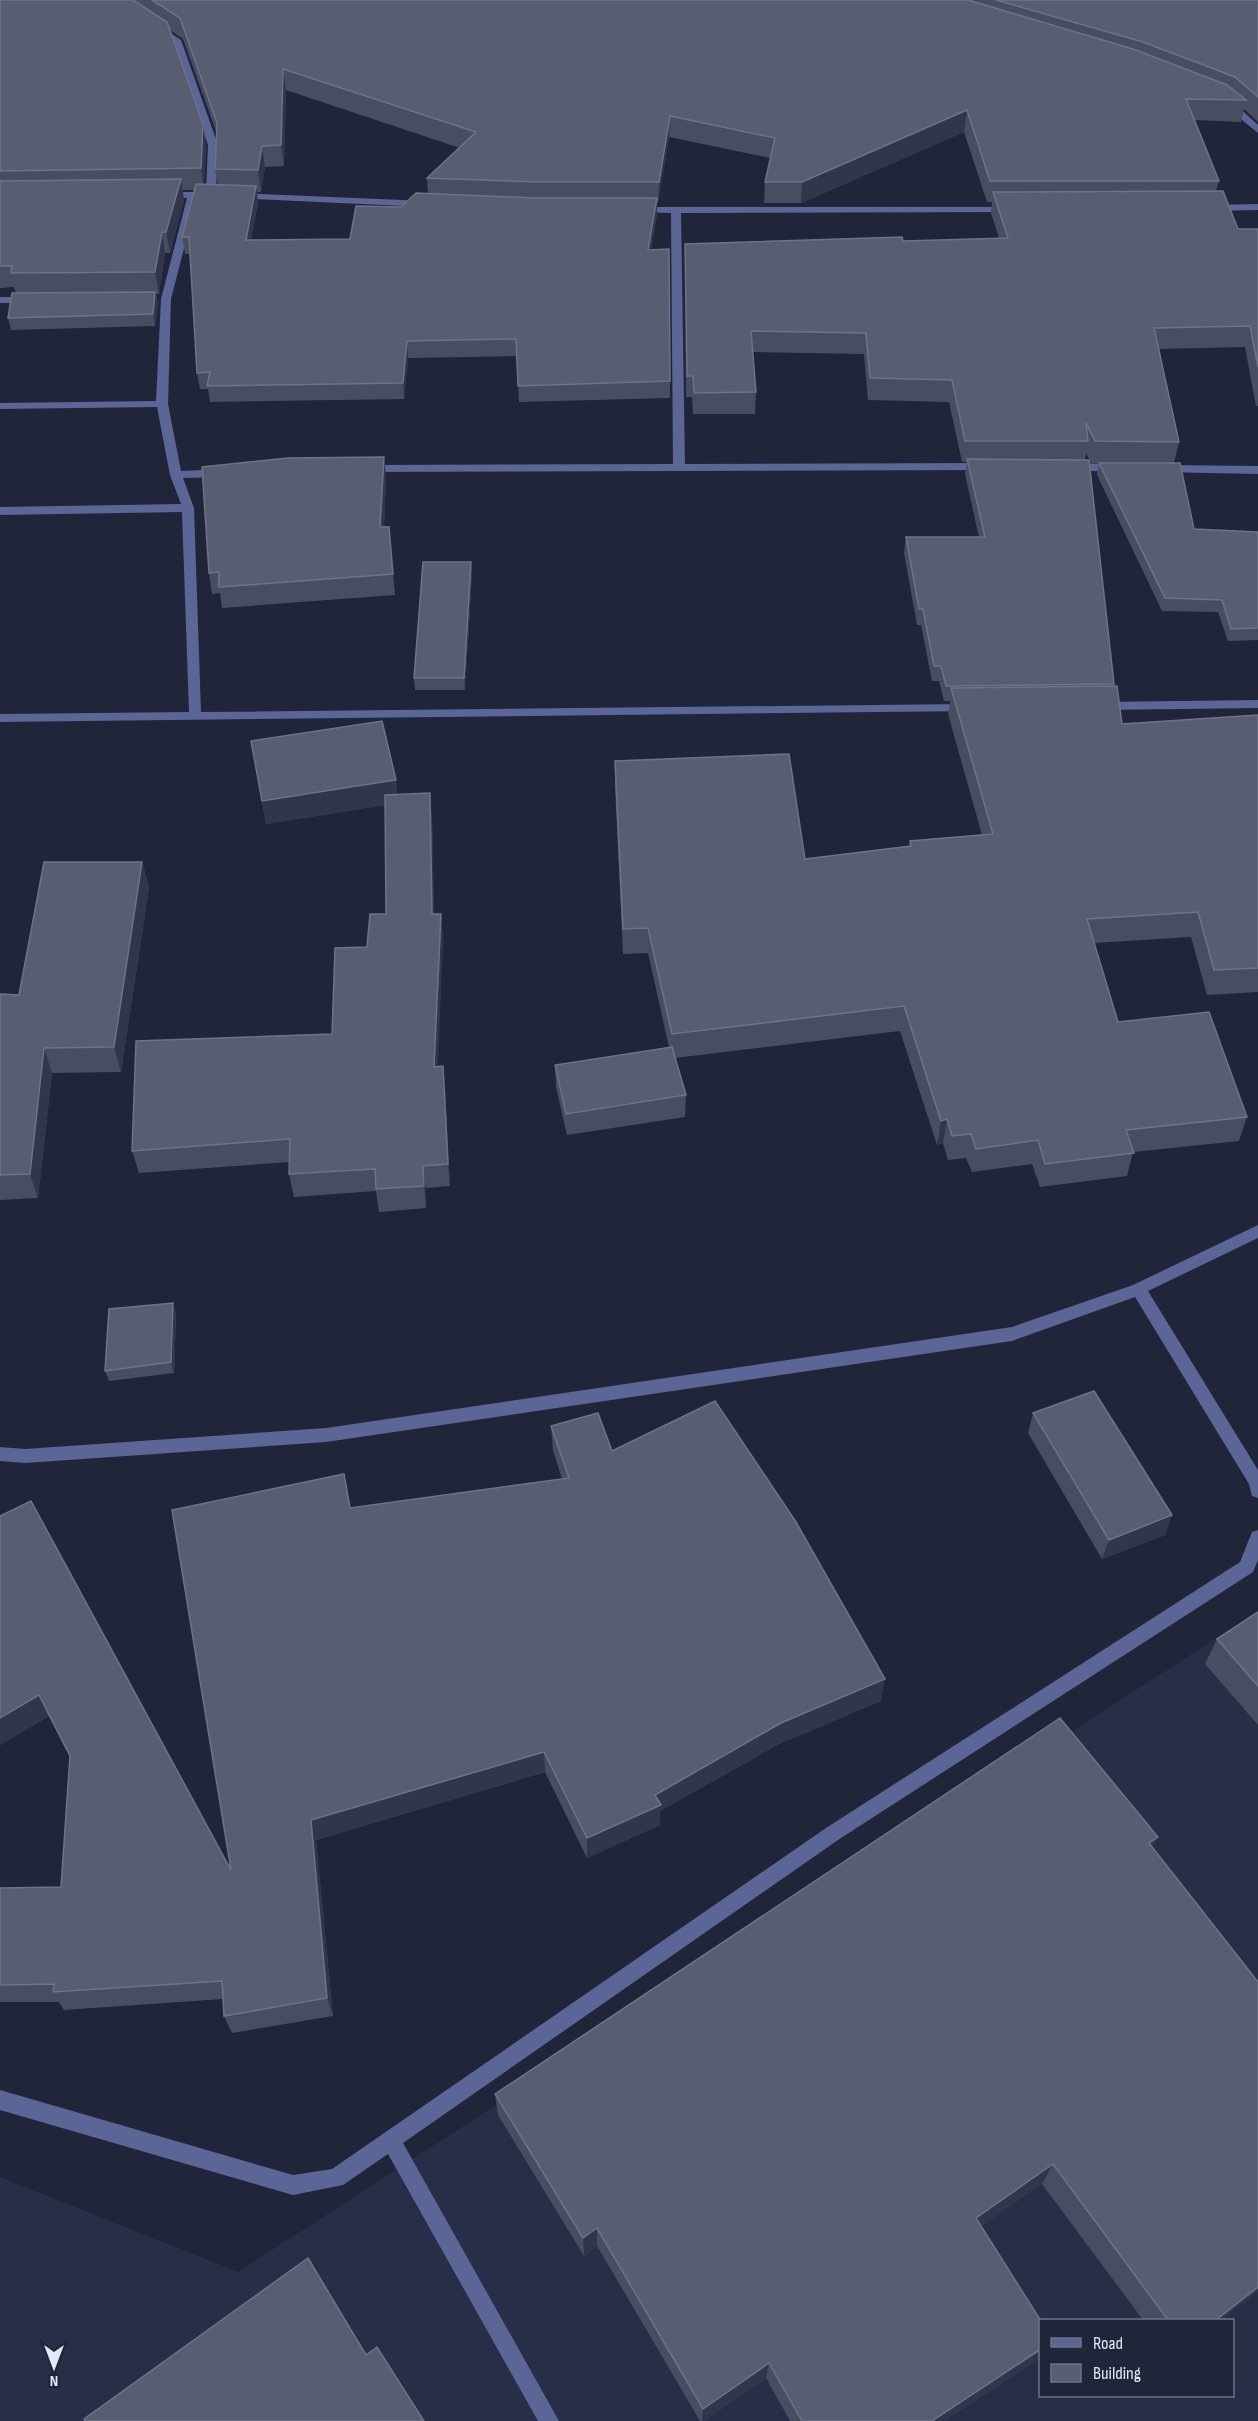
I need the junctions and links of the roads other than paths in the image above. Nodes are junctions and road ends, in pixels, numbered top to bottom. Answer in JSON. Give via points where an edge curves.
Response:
{"nodes":[{"id":1,"x":149,"y":23,"type":"edge"},
{"id":2,"x":1217,"y":98,"type":"edge"},
{"id":3,"x":1258,"y":130,"type":"edge"},
{"id":4,"x":147,"y":195,"type":"edge"},
{"id":5,"x":193,"y":195,"type":"junction"},
{"id":6,"x":211,"y":195,"type":"junction"},
{"id":7,"x":433,"y":205,"type":"edge"},
{"id":8,"x":1258,"y":207,"type":"edge"},
{"id":9,"x":1201,"y":208,"type":"edge"},
{"id":10,"x":1023,"y":209,"type":"edge"},
{"id":11,"x":630,"y":210,"type":"edge"},
{"id":12,"x":676,"y":210,"type":"junction"},
{"id":13,"x":0,"y":300,"type":"edge"},
{"id":14,"x":48,"y":300,"type":"edge"},
{"id":15,"x":162,"y":404,"type":"junction"},
{"id":16,"x":0,"y":406,"type":"edge"},
{"id":17,"x":679,"y":467,"type":"junction"},
{"id":18,"x":997,"y":467,"type":"edge"},
{"id":19,"x":1056,"y":467,"type":"edge"},
{"id":20,"x":1128,"y":468,"type":"edge"},
{"id":21,"x":1151,"y":468,"type":"edge"},
{"id":22,"x":352,"y":469,"type":"edge"},
{"id":23,"x":1258,"y":470,"type":"edge"},
{"id":24,"x":235,"y":473,"type":"edge"},
{"id":25,"x":176,"y":475,"type":"junction"},
{"id":26,"x":188,"y":508,"type":"junction"},
{"id":27,"x":0,"y":511,"type":"edge"},
{"id":28,"x":1258,"y":704,"type":"edge"},
{"id":29,"x":1080,"y":706,"type":"edge"},
{"id":30,"x":984,"y":707,"type":"edge"},
{"id":31,"x":195,"y":716,"type":"junction"},
{"id":32,"x":0,"y":718,"type":"edge"},
{"id":33,"x":1258,"y":1231,"type":"edge"},
{"id":34,"x":1138,"y":1289,"type":"junction"},
{"id":35,"x":0,"y":1454,"type":"edge"},
{"id":36,"x":1258,"y":1491,"type":"edge"},
{"id":37,"x":1258,"y":1537,"type":"edge"},
{"id":38,"x":0,"y":2100,"type":"edge"},
{"id":39,"x":391,"y":2141,"type":"junction"},
{"id":40,"x":549,"y":2421,"type":"edge"}],
"edges":[{"from":1,"to":6,"type":"street","via":[[176,40],[213,145]]},
{"from":2,"to":3,"type":"street"},
{"from":4,"to":5,"type":"street"},
{"from":5,"to":6,"type":"street"},
{"from":5,"to":15,"type":"street","via":[[160,299]]},
{"from":6,"to":7,"type":"street"},
{"from":8,"to":9,"type":"street"},
{"from":10,"to":12,"type":"street"},
{"from":11,"to":12,"type":"street"},
{"from":12,"to":17,"type":"street"},
{"from":13,"to":14,"type":"street"},
{"from":15,"to":16,"type":"street"},
{"from":15,"to":25,"type":"street"},
{"from":17,"to":18,"type":"street"},
{"from":17,"to":22,"type":"street"},
{"from":19,"to":20,"type":"street"},
{"from":21,"to":23,"type":"street"},
{"from":24,"to":25,"type":"street"},
{"from":25,"to":26,"type":"street"},
{"from":26,"to":27,"type":"street"},
{"from":26,"to":31,"type":"street"},
{"from":28,"to":29,"type":"street"},
{"from":30,"to":31,"type":"street"},
{"from":31,"to":32,"type":"street"},
{"from":33,"to":34,"type":"street"},
{"from":34,"to":35,"type":"street","via":[[1012,1334],[326,1436],[25,1456]]},
{"from":34,"to":36,"type":"street","via":[[1257,1483]]},
{"from":37,"to":39,"type":"street","via":[[1247,1567],[832,1834]]},
{"from":38,"to":39,"type":"street","via":[[293,2185],[336,2178]]},
{"from":39,"to":40,"type":"street"}]}
